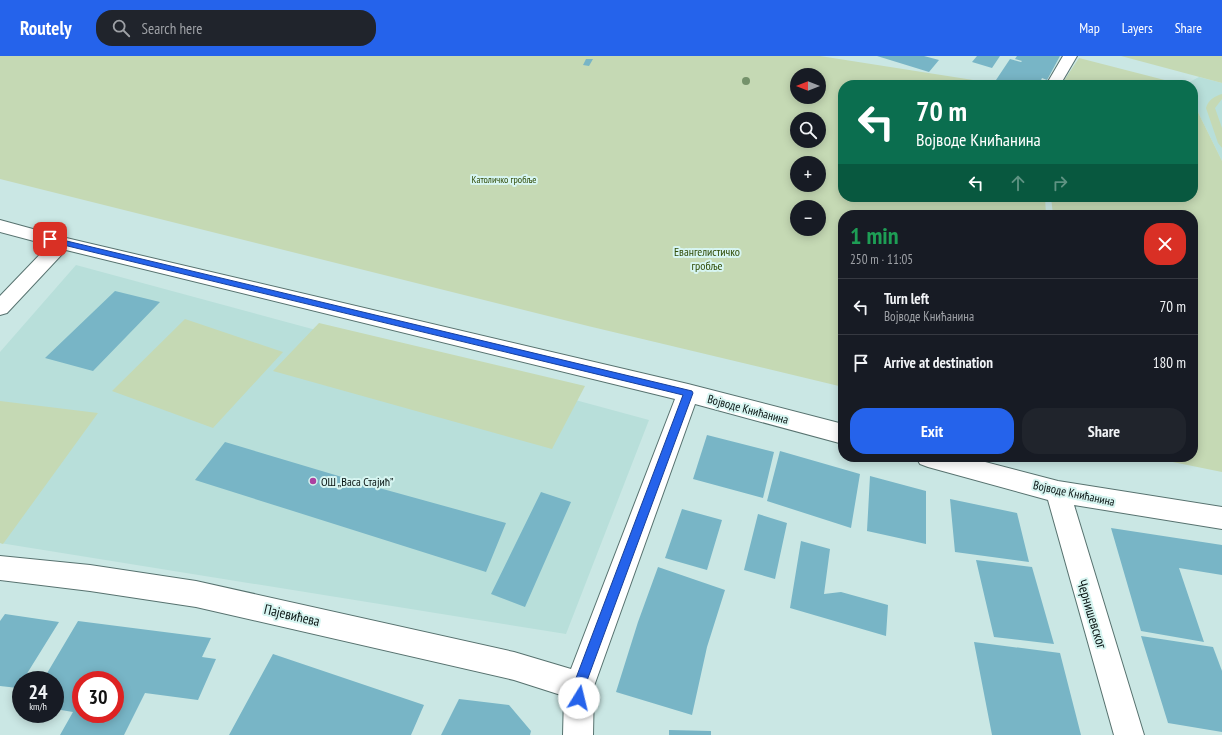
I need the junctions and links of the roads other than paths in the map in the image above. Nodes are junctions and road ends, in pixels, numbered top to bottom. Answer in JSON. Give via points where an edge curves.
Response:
{"nodes":[{"id":1,"x":1070,"y":56,"type":"edge"},
{"id":2,"x":1056,"y":80,"type":"edge"},
{"id":3,"x":0,"y":226,"type":"edge"},
{"id":4,"x":62,"y":243,"type":"junction"},
{"id":5,"x":0,"y":308,"type":"edge"},
{"id":6,"x":688,"y":393,"type":"junction"},
{"id":7,"x":838,"y":433,"type":"edge"},
{"id":8,"x":947,"y":462,"type":"edge"},
{"id":9,"x":1058,"y":492,"type":"junction"},
{"id":10,"x":1222,"y":518,"type":"edge"},
{"id":11,"x":0,"y":568,"type":"edge"},
{"id":12,"x":579,"y":686,"type":"junction"},
{"id":13,"x":578,"y":735,"type":"edge"},
{"id":14,"x":1129,"y":735,"type":"edge"}],
"edges":[{"from":1,"to":2,"type":"street"},
{"from":3,"to":4,"type":"street","name":"Војводе Книћанина"},
{"from":4,"to":5,"type":"street"},
{"from":4,"to":6,"type":"street","name":"Војводе Книћанина"},
{"from":6,"to":7,"type":"street","name":"Војводе Книћанина"},
{"from":6,"to":12,"type":"street"},
{"from":8,"to":9,"type":"street","name":"Војводе Книћанина"},
{"from":9,"to":10,"type":"street","name":"Војводе Книћанина"},
{"from":9,"to":14,"type":"street","name":"Чернишевског"},
{"from":11,"to":12,"type":"street","name":"Пајевићева","via":[[196,594],[514,666]]},
{"from":12,"to":13,"type":"street"}]}
